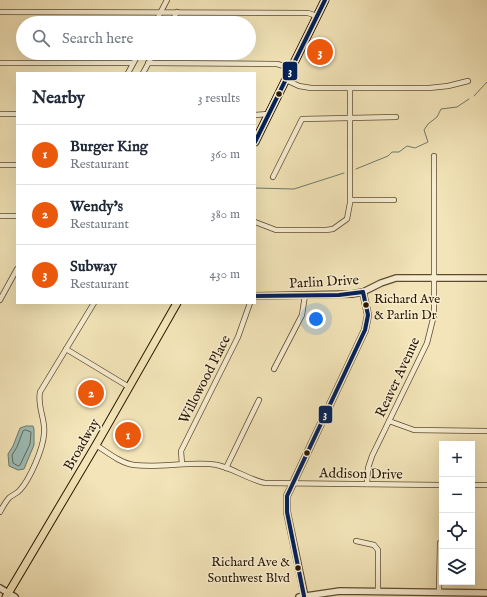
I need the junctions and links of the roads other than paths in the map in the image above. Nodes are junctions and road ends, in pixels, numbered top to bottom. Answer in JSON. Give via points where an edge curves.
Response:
{"nodes":[{"id":1,"x":167,"y":0,"type":"edge"},
{"id":2,"x":325,"y":0,"type":"edge"},
{"id":3,"x":0,"y":12,"type":"edge"},
{"id":4,"x":177,"y":12,"type":"junction"},
{"id":5,"x":160,"y":13,"type":"junction"},
{"id":6,"x":158,"y":16,"type":"edge"},
{"id":7,"x":175,"y":16,"type":"edge"},
{"id":8,"x":317,"y":16,"type":"junction"},
{"id":9,"x":135,"y":60,"type":"edge"},
{"id":10,"x":150,"y":60,"type":"edge"},
{"id":11,"x":0,"y":63,"type":"edge"},
{"id":12,"x":133,"y":63,"type":"junction"},
{"id":13,"x":148,"y":63,"type":"junction"},
{"id":14,"x":291,"y":68,"type":"junction"},
{"id":15,"x":128,"y":72,"type":"edge"},
{"id":16,"x":144,"y":72,"type":"edge"},
{"id":17,"x":286,"y":80,"type":"junction"},
{"id":18,"x":468,"y":81,"type":"dead end"},
{"id":19,"x":350,"y":88,"type":"junction"},
{"id":20,"x":0,"y":114,"type":"edge"},
{"id":21,"x":16,"y":114,"type":"edge"},
{"id":22,"x":256,"y":114,"type":"edge"},
{"id":23,"x":268,"y":114,"type":"junction"},
{"id":24,"x":396,"y":117,"type":"dead end"},
{"id":25,"x":350,"y":118,"type":"junction"},
{"id":26,"x":256,"y":140,"type":"edge"},
{"id":27,"x":434,"y":156,"type":"dead end"},
{"id":28,"x":16,"y":164,"type":"edge"},
{"id":29,"x":0,"y":165,"type":"edge"},
{"id":30,"x":273,"y":177,"type":"dead end"},
{"id":31,"x":350,"y":200,"type":"junction"},
{"id":32,"x":394,"y":200,"type":"dead end"},
{"id":33,"x":0,"y":216,"type":"edge"},
{"id":34,"x":16,"y":216,"type":"edge"},
{"id":35,"x":256,"y":222,"type":"edge"},
{"id":36,"x":16,"y":271,"type":"edge"},
{"id":37,"x":434,"y":278,"type":"junction"},
{"id":38,"x":487,"y":278,"type":"edge"},
{"id":39,"x":363,"y":292,"type":"junction"},
{"id":40,"x":305,"y":295,"type":"junction"},
{"id":41,"x":256,"y":296,"type":"edge"},
{"id":42,"x":0,"y":300,"type":"edge"},
{"id":43,"x":93,"y":304,"type":"edge"},
{"id":44,"x":176,"y":304,"type":"edge"},
{"id":45,"x":250,"y":304,"type":"edge"},
{"id":46,"x":66,"y":349,"type":"junction"},
{"id":47,"x":274,"y":370,"type":"dead end"},
{"id":48,"x":129,"y":387,"type":"junction"},
{"id":49,"x":259,"y":400,"type":"dead end"},
{"id":50,"x":389,"y":421,"type":"junction"},
{"id":51,"x":487,"y":431,"type":"edge"},
{"id":52,"x":96,"y":445,"type":"junction"},
{"id":53,"x":182,"y":464,"type":"junction"},
{"id":54,"x":226,"y":468,"type":"junction"},
{"id":55,"x":292,"y":483,"type":"junction"},
{"id":56,"x":367,"y":484,"type":"junction"},
{"id":57,"x":439,"y":485,"type":"edge"},
{"id":58,"x":475,"y":485,"type":"edge"},
{"id":59,"x":487,"y":485,"type":"edge"},
{"id":60,"x":0,"y":512,"type":"edge"},
{"id":61,"x":356,"y":541,"type":"dead end"},
{"id":62,"x":440,"y":549,"type":"edge"},
{"id":63,"x":0,"y":588,"type":"edge"},
{"id":64,"x":378,"y":592,"type":"junction"},
{"id":65,"x":439,"y":592,"type":"junction"},
{"id":66,"x":487,"y":593,"type":"edge"},
{"id":67,"x":10,"y":596,"type":"edge"},
{"id":68,"x":303,"y":597,"type":"edge"}],
"edges":[{"from":1,"to":5,"type":"street"},
{"from":2,"to":8,"type":"main road"},
{"from":3,"to":5,"type":"street"},
{"from":4,"to":5,"type":"street"},
{"from":4,"to":7,"type":"street"},
{"from":4,"to":8,"type":"street","via":[[308,13]]},
{"from":5,"to":6,"type":"street"},
{"from":8,"to":14,"type":"main road"},
{"from":9,"to":12,"type":"street"},
{"from":10,"to":13,"type":"street"},
{"from":11,"to":12,"type":"street"},
{"from":12,"to":15,"type":"street"},
{"from":13,"to":14,"type":"street","via":[[277,64]]},
{"from":13,"to":16,"type":"street"},
{"from":14,"to":17,"type":"main road"},
{"from":17,"to":19,"type":"street","via":[[305,88]]},
{"from":17,"to":23,"type":"main road"},
{"from":18,"to":19,"type":"street","via":[[436,87]]},
{"from":19,"to":25,"type":"street"},
{"from":20,"to":21,"type":"street"},
{"from":22,"to":23,"type":"street"},
{"from":23,"to":26,"type":"main road"},
{"from":24,"to":25,"type":"street"},
{"from":25,"to":30,"type":"street","via":[[302,119]]},
{"from":25,"to":31,"type":"street"},
{"from":27,"to":37,"type":"street","name":"Reaver Avenue"},
{"from":28,"to":29,"type":"street"},
{"from":31,"to":32,"type":"street"},
{"from":31,"to":35,"type":"street","via":[[347,219],[333,229],[276,230]]},
{"from":33,"to":34,"type":"street"},
{"from":36,"to":42,"type":"street"},
{"from":37,"to":38,"type":"street","name":"Parlin Drive"},
{"from":37,"to":39,"type":"street","name":"Parlin Drive","via":[[396,278]]},
{"from":37,"to":50,"type":"street","name":"Reaver Avenue","via":[[432,329]]},
{"from":39,"to":40,"type":"street","name":"Parlin Drive"},
{"from":39,"to":55,"type":"street","via":[[368,315],[365,330]]},
{"from":40,"to":41,"type":"street","name":"Parlin Drive"},
{"from":40,"to":47,"type":"street","via":[[302,315]]},
{"from":43,"to":46,"type":"street"},
{"from":44,"to":48,"type":"main road","name":"Broadway"},
{"from":45,"to":53,"type":"street","name":"Willowood Place","via":[[238,337],[181,451]]},
{"from":46,"to":48,"type":"street"},
{"from":46,"to":60,"type":"street","via":[[40,392],[44,434],[33,468],[24,486],[8,498]]},
{"from":48,"to":52,"type":"main road","name":"Broadway"},
{"from":49,"to":54,"type":"street"},
{"from":50,"to":51,"type":"street","via":[[414,430]]},
{"from":50,"to":56,"type":"street","name":"Reaver Avenue","via":[[369,462]]},
{"from":52,"to":53,"type":"street","name":"Addison Drive","via":[[133,464]]},
{"from":52,"to":67,"type":"main road","name":"Broadway"},
{"from":53,"to":54,"type":"street","name":"Addison Drive","via":[[210,464]]},
{"from":54,"to":55,"type":"street","name":"Addison Drive","via":[[265,483]]},
{"from":55,"to":56,"type":"street","name":"Addison Drive"},
{"from":55,"to":68,"type":"street","via":[[286,507]]},
{"from":56,"to":57,"type":"street","name":"Addison Drive"},
{"from":58,"to":59,"type":"street"},
{"from":61,"to":64,"type":"street","via":[[374,545],[378,550]]},
{"from":62,"to":65,"type":"street"},
{"from":63,"to":67,"type":"street"},
{"from":64,"to":65,"type":"street"},
{"from":64,"to":68,"type":"street","via":[[340,591]]},
{"from":65,"to":66,"type":"street"}]}
